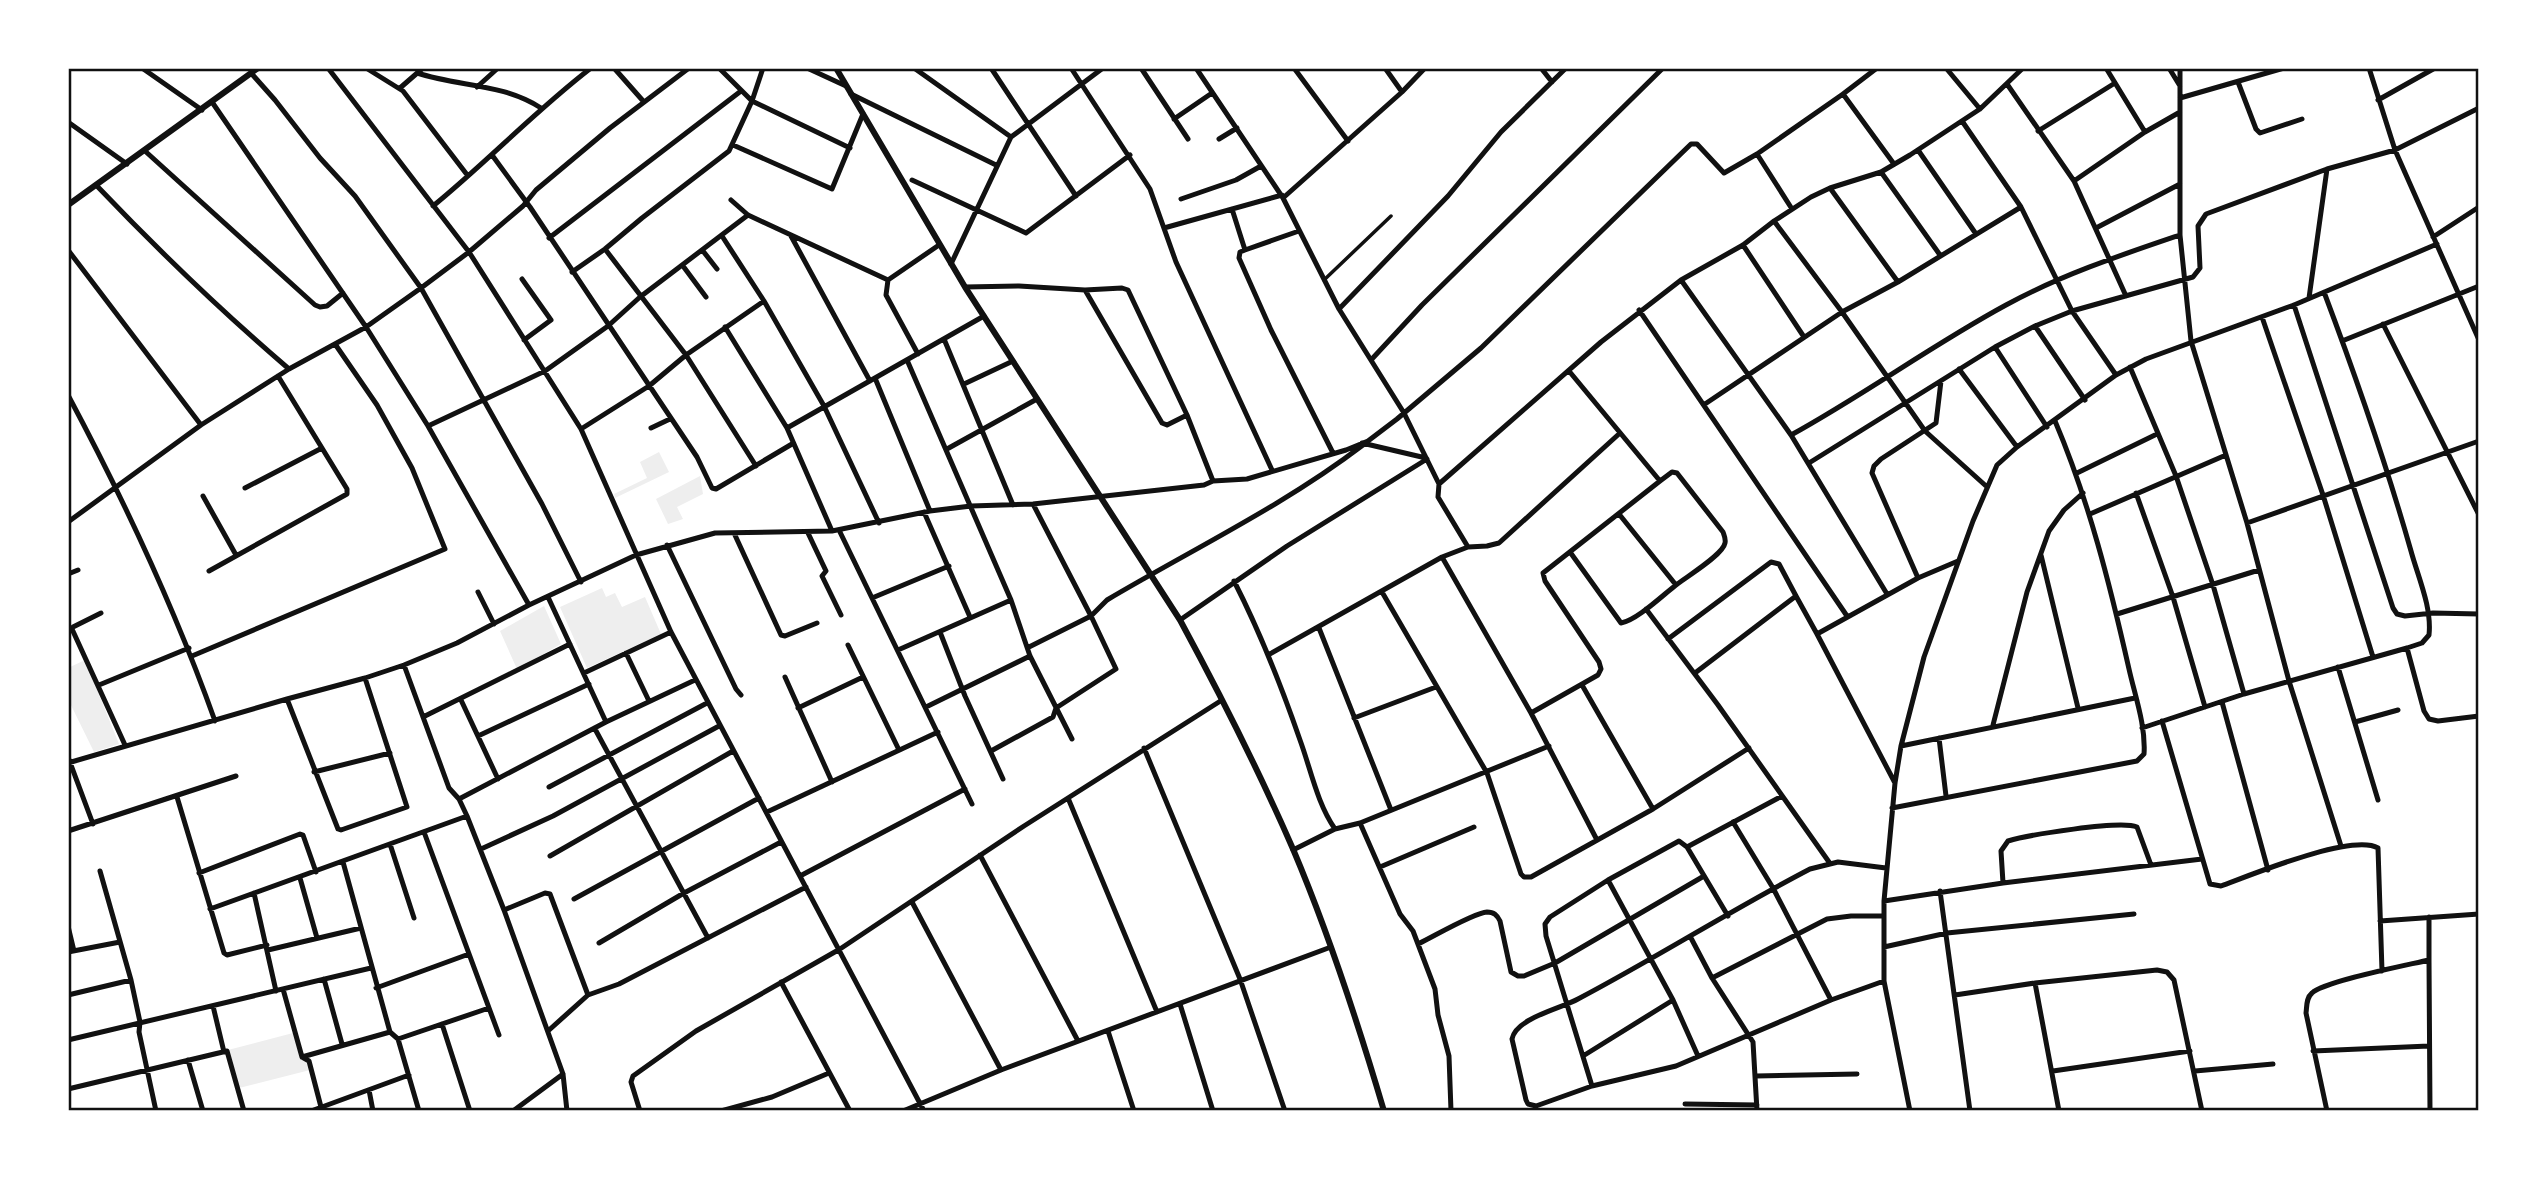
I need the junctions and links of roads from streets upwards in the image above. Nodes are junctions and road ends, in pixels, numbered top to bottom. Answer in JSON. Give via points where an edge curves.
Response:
{"nodes":[{"id":1,"x":142,"y":68,"type":"edge"},
{"id":2,"x":258,"y":68,"type":"edge"},
{"id":3,"x":328,"y":68,"type":"edge"},
{"id":4,"x":366,"y":68,"type":"edge"},
{"id":5,"x":423,"y":68,"type":"edge"},
{"id":6,"x":498,"y":68,"type":"edge"},
{"id":7,"x":591,"y":68,"type":"edge"},
{"id":8,"x":614,"y":68,"type":"edge"},
{"id":9,"x":689,"y":68,"type":"edge"},
{"id":10,"x":719,"y":68,"type":"edge"},
{"id":11,"x":763,"y":68,"type":"edge"},
{"id":12,"x":807,"y":68,"type":"edge"},
{"id":13,"x":836,"y":68,"type":"edge"},
{"id":14,"x":914,"y":68,"type":"edge"},
{"id":15,"x":992,"y":68,"type":"edge"},
{"id":16,"x":1071,"y":68,"type":"edge"},
{"id":17,"x":1103,"y":68,"type":"edge"},
{"id":18,"x":1141,"y":68,"type":"edge"},
{"id":19,"x":1196,"y":68,"type":"edge"},
{"id":20,"x":1209,"y":68,"type":"edge"},
{"id":21,"x":1294,"y":68,"type":"edge"},
{"id":22,"x":1385,"y":68,"type":"edge"},
{"id":23,"x":1425,"y":68,"type":"edge"},
{"id":24,"x":1541,"y":68,"type":"edge"},
{"id":25,"x":1566,"y":68,"type":"edge"},
{"id":26,"x":1662,"y":68,"type":"edge"},
{"id":27,"x":1877,"y":68,"type":"edge"},
{"id":28,"x":1946,"y":68,"type":"edge"},
{"id":29,"x":2023,"y":68,"type":"edge"},
{"id":30,"x":2106,"y":68,"type":"edge"},
{"id":31,"x":2169,"y":68,"type":"edge"},
{"id":32,"x":2180,"y":68,"type":"edge"},
{"id":33,"x":2284,"y":68,"type":"edge"},
{"id":34,"x":2369,"y":68,"type":"edge"},
{"id":35,"x":2435,"y":68,"type":"edge"},
{"id":36,"x":251,"y":73,"type":"junction"},
{"id":37,"x":417,"y":73,"type":"junction"},
{"id":38,"x":1200,"y":75,"type":"junction"},
{"id":39,"x":1552,"y":82,"type":"junction"},
{"id":40,"x":2238,"y":82,"type":"junction"},
{"id":41,"x":2115,"y":83,"type":"junction"},
{"id":42,"x":2007,"y":84,"type":"junction"},
{"id":43,"x":1082,"y":85,"type":"junction"},
{"id":44,"x":477,"y":86,"type":"junction"},
{"id":45,"x":2180,"y":86,"type":"junction"},
{"id":46,"x":400,"y":88,"type":"junction"},
{"id":47,"x":848,"y":89,"type":"junction"},
{"id":48,"x":741,"y":91,"type":"junction"},
{"id":49,"x":1402,"y":92,"type":"junction"},
{"id":50,"x":1212,"y":93,"type":"junction"},
{"id":51,"x":1843,"y":94,"type":"junction"},
{"id":52,"x":2180,"y":98,"type":"junction"},
{"id":53,"x":2378,"y":100,"type":"junction"},
{"id":54,"x":752,"y":101,"type":"junction"},
{"id":55,"x":212,"y":102,"type":"junction"},
{"id":56,"x":644,"y":102,"type":"junction"},
{"id":57,"x":541,"y":108,"type":"junction"},
{"id":58,"x":2479,"y":108,"type":"edge"},
{"id":59,"x":1980,"y":109,"type":"junction"},
{"id":60,"x":202,"y":110,"type":"junction"},
{"id":61,"x":2180,"y":112,"type":"junction"},
{"id":62,"x":863,"y":114,"type":"junction"},
{"id":63,"x":1174,"y":119,"type":"junction"},
{"id":64,"x":2302,"y":119,"type":"dead end"},
{"id":65,"x":1962,"y":121,"type":"junction"},
{"id":66,"x":68,"y":122,"type":"edge"},
{"id":67,"x":1030,"y":125,"type":"junction"},
{"id":68,"x":1237,"y":128,"type":"junction"},
{"id":69,"x":2038,"y":131,"type":"junction"},
{"id":70,"x":2145,"y":132,"type":"junction"},
{"id":71,"x":1011,"y":137,"type":"junction"},
{"id":72,"x":1188,"y":139,"type":"dead end"},
{"id":73,"x":1220,"y":139,"type":"dead end"},
{"id":74,"x":1348,"y":141,"type":"junction"},
{"id":75,"x":733,"y":145,"type":"junction"},
{"id":76,"x":850,"y":148,"type":"junction"},
{"id":77,"x":1918,"y":150,"type":"junction"},
{"id":78,"x":2395,"y":150,"type":"junction"},
{"id":79,"x":145,"y":151,"type":"junction"},
{"id":80,"x":1756,"y":154,"type":"junction"},
{"id":81,"x":492,"y":155,"type":"junction"},
{"id":82,"x":1130,"y":155,"type":"junction"},
{"id":83,"x":127,"y":163,"type":"junction"},
{"id":84,"x":1894,"y":164,"type":"junction"},
{"id":85,"x":996,"y":165,"type":"junction"},
{"id":86,"x":1261,"y":166,"type":"junction"},
{"id":87,"x":2327,"y":169,"type":"junction"},
{"id":88,"x":1881,"y":172,"type":"junction"},
{"id":89,"x":468,"y":176,"type":"junction"},
{"id":90,"x":912,"y":180,"type":"dead end"},
{"id":91,"x":2074,"y":181,"type":"junction"},
{"id":92,"x":2180,"y":184,"type":"junction"},
{"id":93,"x":97,"y":186,"type":"junction"},
{"id":94,"x":1830,"y":188,"type":"junction"},
{"id":95,"x":1076,"y":196,"type":"junction"},
{"id":96,"x":1283,"y":197,"type":"junction"},
{"id":97,"x":1181,"y":199,"type":"dead end"},
{"id":98,"x":731,"y":200,"type":"dead end"},
{"id":99,"x":526,"y":202,"type":"junction"},
{"id":100,"x":68,"y":205,"type":"edge"},
{"id":101,"x":433,"y":206,"type":"junction"},
{"id":102,"x":2021,"y":206,"type":"junction"},
{"id":103,"x":2479,"y":207,"type":"edge"},
{"id":104,"x":1232,"y":209,"type":"junction"},
{"id":105,"x":1792,"y":209,"type":"junction"},
{"id":106,"x":978,"y":210,"type":"junction"},
{"id":107,"x":748,"y":215,"type":"junction"},
{"id":108,"x":1391,"y":216,"type":"dead end"},
{"id":109,"x":1774,"y":221,"type":"junction"},
{"id":110,"x":1164,"y":228,"type":"junction"},
{"id":111,"x":2096,"y":228,"type":"junction"},
{"id":112,"x":1299,"y":231,"type":"junction"},
{"id":113,"x":1976,"y":233,"type":"junction"},
{"id":114,"x":790,"y":234,"type":"junction"},
{"id":115,"x":2180,"y":235,"type":"junction"},
{"id":116,"x":722,"y":236,"type":"junction"},
{"id":117,"x":2433,"y":237,"type":"junction"},
{"id":118,"x":549,"y":238,"type":"junction"},
{"id":119,"x":2437,"y":244,"type":"junction"},
{"id":120,"x":939,"y":245,"type":"junction"},
{"id":121,"x":1743,"y":245,"type":"junction"},
{"id":122,"x":605,"y":249,"type":"junction"},
{"id":123,"x":68,"y":250,"type":"edge"},
{"id":124,"x":1245,"y":250,"type":"junction"},
{"id":125,"x":703,"y":251,"type":"junction"},
{"id":126,"x":469,"y":252,"type":"junction"},
{"id":127,"x":1940,"y":255,"type":"junction"},
{"id":128,"x":2111,"y":259,"type":"junction"},
{"id":129,"x":951,"y":264,"type":"junction"},
{"id":130,"x":683,"y":266,"type":"junction"},
{"id":131,"x":717,"y":269,"type":"dead end"},
{"id":132,"x":572,"y":272,"type":"junction"},
{"id":133,"x":522,"y":279,"type":"dead end"},
{"id":134,"x":888,"y":279,"type":"junction"},
{"id":135,"x":1324,"y":280,"type":"junction"},
{"id":136,"x":1681,"y":281,"type":"junction"},
{"id":137,"x":2057,"y":281,"type":"junction"},
{"id":138,"x":2183,"y":281,"type":"junction"},
{"id":139,"x":1898,"y":282,"type":"junction"},
{"id":140,"x":2479,"y":286,"type":"edge"},
{"id":141,"x":965,"y":287,"type":"junction"},
{"id":142,"x":421,"y":288,"type":"junction"},
{"id":143,"x":1085,"y":290,"type":"junction"},
{"id":144,"x":2324,"y":292,"type":"junction"},
{"id":145,"x":343,"y":293,"type":"junction"},
{"id":146,"x":2459,"y":295,"type":"junction"},
{"id":147,"x":2126,"y":296,"type":"junction"},
{"id":148,"x":640,"y":297,"type":"junction"},
{"id":149,"x":706,"y":297,"type":"dead end"},
{"id":150,"x":2309,"y":298,"type":"junction"},
{"id":151,"x":764,"y":301,"type":"junction"},
{"id":152,"x":2294,"y":305,"type":"junction"},
{"id":153,"x":1339,"y":309,"type":"junction"},
{"id":154,"x":1639,"y":310,"type":"junction"},
{"id":155,"x":2072,"y":311,"type":"junction"},
{"id":156,"x":1842,"y":313,"type":"junction"},
{"id":157,"x":984,"y":316,"type":"junction"},
{"id":158,"x":2262,"y":317,"type":"junction"},
{"id":159,"x":2384,"y":324,"type":"junction"},
{"id":160,"x":608,"y":326,"type":"junction"},
{"id":161,"x":2035,"y":326,"type":"junction"},
{"id":162,"x":366,"y":327,"type":"junction"},
{"id":163,"x":724,"y":327,"type":"junction"},
{"id":164,"x":1804,"y":337,"type":"junction"},
{"id":165,"x":944,"y":339,"type":"junction"},
{"id":166,"x":524,"y":340,"type":"junction"},
{"id":167,"x":2479,"y":340,"type":"edge"},
{"id":168,"x":2191,"y":341,"type":"junction"},
{"id":169,"x":2342,"y":341,"type":"junction"},
{"id":170,"x":335,"y":344,"type":"junction"},
{"id":171,"x":1995,"y":347,"type":"junction"},
{"id":172,"x":918,"y":354,"type":"junction"},
{"id":173,"x":685,"y":355,"type":"junction"},
{"id":174,"x":907,"y":360,"type":"junction"},
{"id":175,"x":1371,"y":360,"type":"junction"},
{"id":176,"x":1013,"y":361,"type":"junction"},
{"id":177,"x":2130,"y":368,"type":"junction"},
{"id":178,"x":289,"y":369,"type":"junction"},
{"id":179,"x":1959,"y":369,"type":"junction"},
{"id":180,"x":1569,"y":370,"type":"junction"},
{"id":181,"x":545,"y":372,"type":"junction"},
{"id":182,"x":2116,"y":375,"type":"junction"},
{"id":183,"x":278,"y":376,"type":"junction"},
{"id":184,"x":1747,"y":376,"type":"junction"},
{"id":185,"x":1887,"y":377,"type":"junction"},
{"id":186,"x":872,"y":379,"type":"junction"},
{"id":187,"x":1941,"y":381,"type":"junction"},
{"id":188,"x":964,"y":384,"type":"junction"},
{"id":189,"x":649,"y":386,"type":"junction"},
{"id":190,"x":68,"y":395,"type":"edge"},
{"id":191,"x":484,"y":399,"type":"junction"},
{"id":192,"x":1037,"y":399,"type":"junction"},
{"id":193,"x":2085,"y":400,"type":"junction"},
{"id":194,"x":1905,"y":403,"type":"junction"},
{"id":195,"x":1704,"y":404,"type":"junction"},
{"id":196,"x":824,"y":405,"type":"junction"},
{"id":197,"x":1404,"y":414,"type":"junction"},
{"id":198,"x":1187,"y":415,"type":"junction"},
{"id":199,"x":670,"y":419,"type":"junction"},
{"id":200,"x":2055,"y":421,"type":"junction"},
{"id":201,"x":201,"y":425,"type":"junction"},
{"id":202,"x":428,"y":426,"type":"junction"},
{"id":203,"x":651,"y":428,"type":"dead end"},
{"id":204,"x":787,"y":428,"type":"junction"},
{"id":205,"x":2047,"y":428,"type":"junction"},
{"id":206,"x":581,"y":429,"type":"junction"},
{"id":207,"x":982,"y":431,"type":"junction"},
{"id":208,"x":1925,"y":431,"type":"junction"},
{"id":209,"x":1620,"y":433,"type":"junction"},
{"id":210,"x":2157,"y":434,"type":"junction"},
{"id":211,"x":1791,"y":435,"type":"junction"},
{"id":212,"x":2479,"y":441,"type":"edge"},
{"id":213,"x":1364,"y":443,"type":"junction"},
{"id":214,"x":792,"y":444,"type":"junction"},
{"id":215,"x":2017,"y":447,"type":"junction"},
{"id":216,"x":322,"y":448,"type":"junction"},
{"id":217,"x":947,"y":449,"type":"junction"},
{"id":218,"x":1333,"y":453,"type":"junction"},
{"id":219,"x":2447,"y":454,"type":"junction"},
{"id":220,"x":2226,"y":455,"type":"junction"},
{"id":221,"x":1426,"y":459,"type":"junction"},
{"id":222,"x":1808,"y":463,"type":"junction"},
{"id":223,"x":756,"y":466,"type":"junction"},
{"id":224,"x":1272,"y":470,"type":"junction"},
{"id":225,"x":2077,"y":473,"type":"junction"},
{"id":226,"x":2389,"y":475,"type":"junction"},
{"id":227,"x":2176,"y":476,"type":"junction"},
{"id":228,"x":1213,"y":481,"type":"junction"},
{"id":229,"x":1660,"y":481,"type":"junction"},
{"id":230,"x":1439,"y":484,"type":"junction"},
{"id":231,"x":1986,"y":486,"type":"junction"},
{"id":232,"x":2352,"y":486,"type":"junction"},
{"id":233,"x":115,"y":487,"type":"junction"},
{"id":234,"x":246,"y":488,"type":"dead end"},
{"id":235,"x":2136,"y":493,"type":"junction"},
{"id":236,"x":2083,"y":494,"type":"junction"},
{"id":237,"x":1100,"y":495,"type":"junction"},
{"id":238,"x":2323,"y":495,"type":"junction"},
{"id":239,"x":203,"y":496,"type":"dead end"},
{"id":240,"x":1033,"y":504,"type":"junction"},
{"id":241,"x":1013,"y":505,"type":"junction"},
{"id":242,"x":971,"y":506,"type":"junction"},
{"id":243,"x":927,"y":511,"type":"junction"},
{"id":244,"x":2090,"y":513,"type":"junction"},
{"id":245,"x":1619,"y":514,"type":"junction"},
{"id":246,"x":2479,"y":515,"type":"edge"},
{"id":247,"x":68,"y":522,"type":"edge"},
{"id":248,"x":879,"y":523,"type":"junction"},
{"id":249,"x":2247,"y":523,"type":"junction"},
{"id":250,"x":836,"y":531,"type":"junction"},
{"id":251,"x":734,"y":533,"type":"junction"},
{"id":252,"x":808,"y":533,"type":"junction"},
{"id":253,"x":667,"y":545,"type":"junction"},
{"id":254,"x":1468,"y":547,"type":"junction"},
{"id":255,"x":1570,"y":552,"type":"junction"},
{"id":256,"x":236,"y":555,"type":"junction"},
{"id":257,"x":636,"y":555,"type":"junction"},
{"id":258,"x":2041,"y":555,"type":"junction"},
{"id":259,"x":1442,"y":557,"type":"junction"},
{"id":260,"x":1958,"y":561,"type":"junction"},
{"id":261,"x":948,"y":566,"type":"junction"},
{"id":262,"x":78,"y":570,"type":"dead end"},
{"id":263,"x":2259,"y":570,"type":"junction"},
{"id":264,"x":209,"y":571,"type":"dead end"},
{"id":265,"x":68,"y":574,"type":"edge"},
{"id":266,"x":1151,"y":575,"type":"junction"},
{"id":267,"x":1918,"y":578,"type":"junction"},
{"id":268,"x":1234,"y":581,"type":"junction"},
{"id":269,"x":581,"y":582,"type":"junction"},
{"id":270,"x":1676,"y":585,"type":"junction"},
{"id":271,"x":2213,"y":585,"type":"junction"},
{"id":272,"x":478,"y":592,"type":"dead end"},
{"id":273,"x":1382,"y":592,"type":"junction"},
{"id":274,"x":1887,"y":594,"type":"junction"},
{"id":275,"x":1796,"y":596,"type":"junction"},
{"id":276,"x":548,"y":597,"type":"junction"},
{"id":277,"x":2173,"y":597,"type":"junction"},
{"id":278,"x":872,"y":598,"type":"junction"},
{"id":279,"x":1011,"y":600,"type":"junction"},
{"id":280,"x":529,"y":605,"type":"junction"},
{"id":281,"x":1646,"y":609,"type":"junction"},
{"id":282,"x":101,"y":613,"type":"dead end"},
{"id":283,"x":2428,"y":613,"type":"junction"},
{"id":284,"x":2116,"y":614,"type":"junction"},
{"id":285,"x":2479,"y":614,"type":"edge"},
{"id":286,"x":841,"y":615,"type":"dead end"},
{"id":287,"x":1091,"y":616,"type":"junction"},
{"id":288,"x":1847,"y":616,"type":"junction"},
{"id":289,"x":970,"y":617,"type":"junction"},
{"id":290,"x":1180,"y":620,"type":"junction"},
{"id":291,"x":817,"y":623,"type":"dead end"},
{"id":292,"x":494,"y":624,"type":"junction"},
{"id":293,"x":1319,"y":628,"type":"junction"},
{"id":294,"x":671,"y":632,"type":"junction"},
{"id":295,"x":940,"y":632,"type":"junction"},
{"id":296,"x":1817,"y":634,"type":"junction"},
{"id":297,"x":1668,"y":639,"type":"junction"},
{"id":298,"x":570,"y":644,"type":"junction"},
{"id":299,"x":848,"y":645,"type":"dead end"},
{"id":300,"x":1029,"y":647,"type":"junction"},
{"id":301,"x":189,"y":648,"type":"junction"},
{"id":302,"x":2407,"y":648,"type":"junction"},
{"id":303,"x":898,"y":650,"type":"junction"},
{"id":304,"x":626,"y":653,"type":"junction"},
{"id":305,"x":1268,"y":655,"type":"junction"},
{"id":306,"x":192,"y":656,"type":"junction"},
{"id":307,"x":1030,"y":656,"type":"junction"},
{"id":308,"x":2373,"y":657,"type":"junction"},
{"id":309,"x":404,"y":665,"type":"junction"},
{"id":310,"x":2338,"y":667,"type":"junction"},
{"id":311,"x":584,"y":673,"type":"junction"},
{"id":312,"x":1695,"y":673,"type":"junction"},
{"id":313,"x":785,"y":677,"type":"dead end"},
{"id":314,"x":863,"y":677,"type":"junction"},
{"id":315,"x":365,"y":678,"type":"junction"},
{"id":316,"x":695,"y":680,"type":"junction"},
{"id":317,"x":2289,"y":681,"type":"junction"},
{"id":318,"x":589,"y":684,"type":"junction"},
{"id":319,"x":99,"y":685,"type":"junction"},
{"id":320,"x":1582,"y":685,"type":"junction"},
{"id":321,"x":1436,"y":687,"type":"junction"},
{"id":322,"x":962,"y":689,"type":"junction"},
{"id":323,"x":2244,"y":694,"type":"junction"},
{"id":324,"x":741,"y":695,"type":"dead end"},
{"id":325,"x":2135,"y":698,"type":"junction"},
{"id":326,"x":286,"y":699,"type":"junction"},
{"id":327,"x":461,"y":700,"type":"junction"},
{"id":328,"x":1222,"y":700,"type":"junction"},
{"id":329,"x":649,"y":701,"type":"junction"},
{"id":330,"x":2222,"y":702,"type":"junction"},
{"id":331,"x":707,"y":703,"type":"junction"},
{"id":332,"x":926,"y":707,"type":"junction"},
{"id":333,"x":2205,"y":707,"type":"junction"},
{"id":334,"x":798,"y":708,"type":"junction"},
{"id":335,"x":1056,"y":708,"type":"junction"},
{"id":336,"x":2078,"y":708,"type":"junction"},
{"id":337,"x":2398,"y":710,"type":"dead end"},
{"id":338,"x":1531,"y":713,"type":"junction"},
{"id":339,"x":2479,"y":716,"type":"edge"},
{"id":340,"x":423,"y":717,"type":"junction"},
{"id":341,"x":1354,"y":718,"type":"junction"},
{"id":342,"x":215,"y":721,"type":"junction"},
{"id":343,"x":2162,"y":721,"type":"junction"},
{"id":344,"x":606,"y":722,"type":"junction"},
{"id":345,"x":2355,"y":722,"type":"junction"},
{"id":346,"x":1993,"y":725,"type":"junction"},
{"id":347,"x":719,"y":726,"type":"junction"},
{"id":348,"x":2142,"y":728,"type":"junction"},
{"id":349,"x":595,"y":730,"type":"junction"},
{"id":350,"x":938,"y":732,"type":"junction"},
{"id":351,"x":478,"y":736,"type":"junction"},
{"id":352,"x":1939,"y":738,"type":"junction"},
{"id":353,"x":1072,"y":739,"type":"dead end"},
{"id":354,"x":125,"y":745,"type":"junction"},
{"id":355,"x":1549,"y":746,"type":"junction"},
{"id":356,"x":1900,"y":746,"type":"junction"},
{"id":357,"x":1144,"y":748,"type":"junction"},
{"id":358,"x":1749,"y":748,"type":"junction"},
{"id":359,"x":899,"y":750,"type":"junction"},
{"id":360,"x":733,"y":751,"type":"junction"},
{"id":361,"x":991,"y":751,"type":"junction"},
{"id":362,"x":390,"y":753,"type":"junction"},
{"id":363,"x":608,"y":754,"type":"junction"},
{"id":364,"x":69,"y":761,"type":"edge"},
{"id":365,"x":314,"y":772,"type":"junction"},
{"id":366,"x":1487,"y":773,"type":"junction"},
{"id":367,"x":236,"y":776,"type":"dead end"},
{"id":368,"x":622,"y":778,"type":"junction"},
{"id":369,"x":498,"y":779,"type":"junction"},
{"id":370,"x":1003,"y":779,"type":"dead end"},
{"id":371,"x":832,"y":782,"type":"junction"},
{"id":372,"x":1895,"y":783,"type":"junction"},
{"id":373,"x":549,"y":787,"type":"dead end"},
{"id":374,"x":965,"y":789,"type":"junction"},
{"id":375,"x":1782,"y":796,"type":"junction"},
{"id":376,"x":1946,"y":796,"type":"junction"},
{"id":377,"x":177,"y":797,"type":"junction"},
{"id":378,"x":759,"y":798,"type":"junction"},
{"id":379,"x":1068,"y":798,"type":"junction"},
{"id":380,"x":459,"y":799,"type":"junction"},
{"id":381,"x":2378,"y":800,"type":"dead end"},
{"id":382,"x":972,"y":804,"type":"dead end"},
{"id":383,"x":638,"y":807,"type":"junction"},
{"id":384,"x":1892,"y":808,"type":"junction"},
{"id":385,"x":1653,"y":809,"type":"junction"},
{"id":386,"x":1391,"y":810,"type":"junction"},
{"id":387,"x":766,"y":813,"type":"junction"},
{"id":388,"x":467,"y":816,"type":"junction"},
{"id":389,"x":1360,"y":822,"type":"junction"},
{"id":390,"x":1733,"y":822,"type":"junction"},
{"id":391,"x":93,"y":824,"type":"junction"},
{"id":392,"x":1474,"y":827,"type":"dead end"},
{"id":393,"x":1335,"y":829,"type":"junction"},
{"id":394,"x":68,"y":831,"type":"edge"},
{"id":395,"x":424,"y":832,"type":"junction"},
{"id":396,"x":1597,"y":841,"type":"junction"},
{"id":397,"x":781,"y":842,"type":"junction"},
{"id":398,"x":390,"y":844,"type":"junction"},
{"id":399,"x":2341,"y":846,"type":"junction"},
{"id":400,"x":1687,"y":847,"type":"junction"},
{"id":401,"x":481,"y":849,"type":"junction"},
{"id":402,"x":1293,"y":850,"type":"junction"},
{"id":403,"x":661,"y":851,"type":"junction"},
{"id":404,"x":980,"y":855,"type":"junction"},
{"id":405,"x":550,"y":856,"type":"dead end"},
{"id":406,"x":2202,"y":859,"type":"junction"},
{"id":407,"x":343,"y":862,"type":"junction"},
{"id":408,"x":1829,"y":862,"type":"junction"},
{"id":409,"x":2151,"y":865,"type":"junction"},
{"id":410,"x":1380,"y":867,"type":"junction"},
{"id":411,"x":1886,"y":867,"type":"junction"},
{"id":412,"x":2268,"y":870,"type":"junction"},
{"id":413,"x":100,"y":871,"type":"dead end"},
{"id":414,"x":316,"y":872,"type":"junction"},
{"id":415,"x":199,"y":873,"type":"junction"},
{"id":416,"x":800,"y":876,"type":"junction"},
{"id":417,"x":1704,"y":876,"type":"junction"},
{"id":418,"x":300,"y":878,"type":"junction"},
{"id":419,"x":1608,"y":880,"type":"junction"},
{"id":420,"x":2003,"y":883,"type":"junction"},
{"id":421,"x":806,"y":887,"type":"junction"},
{"id":422,"x":1773,"y":888,"type":"junction"},
{"id":423,"x":1940,"y":891,"type":"junction"},
{"id":424,"x":254,"y":893,"type":"junction"},
{"id":425,"x":684,"y":893,"type":"junction"},
{"id":426,"x":574,"y":899,"type":"dead end"},
{"id":427,"x":1884,"y":901,"type":"junction"},
{"id":428,"x":912,"y":902,"type":"junction"},
{"id":429,"x":210,"y":909,"type":"junction"},
{"id":430,"x":504,"y":910,"type":"junction"},
{"id":431,"x":2134,"y":914,"type":"dead end"},
{"id":432,"x":2479,"y":914,"type":"edge"},
{"id":433,"x":1728,"y":916,"type":"junction"},
{"id":434,"x":1884,"y":916,"type":"junction"},
{"id":435,"x":2429,"y":917,"type":"junction"},
{"id":436,"x":414,"y":918,"type":"dead end"},
{"id":437,"x":1631,"y":920,"type":"junction"},
{"id":438,"x":2380,"y":921,"type":"junction"},
{"id":439,"x":68,"y":926,"type":"edge"},
{"id":440,"x":361,"y":928,"type":"junction"},
{"id":441,"x":1796,"y":933,"type":"junction"},
{"id":442,"x":1947,"y":933,"type":"junction"},
{"id":443,"x":317,"y":938,"type":"junction"},
{"id":444,"x":708,"y":938,"type":"junction"},
{"id":445,"x":1691,"y":938,"type":"junction"},
{"id":446,"x":120,"y":942,"type":"junction"},
{"id":447,"x":600,"y":943,"type":"dead end"},
{"id":448,"x":1418,"y":944,"type":"junction"},
{"id":449,"x":1331,"y":947,"type":"junction"},
{"id":450,"x":1884,"y":947,"type":"junction"},
{"id":451,"x":267,"y":948,"type":"junction"},
{"id":452,"x":839,"y":949,"type":"junction"},
{"id":453,"x":71,"y":951,"type":"edge"},
{"id":454,"x":470,"y":954,"type":"junction"},
{"id":455,"x":1652,"y":960,"type":"junction"},
{"id":456,"x":2429,"y":960,"type":"junction"},
{"id":457,"x":1555,"y":963,"type":"junction"},
{"id":458,"x":371,"y":968,"type":"junction"},
{"id":459,"x":2382,"y":971,"type":"junction"},
{"id":460,"x":1712,"y":978,"type":"junction"},
{"id":461,"x":324,"y":979,"type":"junction"},
{"id":462,"x":1240,"y":979,"type":"junction"},
{"id":463,"x":131,"y":980,"type":"junction"},
{"id":464,"x":1884,"y":981,"type":"junction"},
{"id":465,"x":781,"y":982,"type":"junction"},
{"id":466,"x":2035,"y":983,"type":"junction"},
{"id":467,"x":376,"y":988,"type":"junction"},
{"id":468,"x":280,"y":990,"type":"junction"},
{"id":469,"x":68,"y":995,"type":"edge"},
{"id":470,"x":588,"y":995,"type":"junction"},
{"id":471,"x":1955,"y":995,"type":"junction"},
{"id":472,"x":1673,"y":1000,"type":"junction"},
{"id":473,"x":1831,"y":1000,"type":"junction"},
{"id":474,"x":1180,"y":1004,"type":"junction"},
{"id":475,"x":1568,"y":1004,"type":"junction"},
{"id":476,"x":213,"y":1006,"type":"junction"},
{"id":477,"x":489,"y":1008,"type":"junction"},
{"id":478,"x":1157,"y":1012,"type":"junction"},
{"id":479,"x":140,"y":1022,"type":"junction"},
{"id":480,"x":442,"y":1024,"type":"junction"},
{"id":481,"x":548,"y":1031,"type":"junction"},
{"id":482,"x":1108,"y":1031,"type":"junction"},
{"id":483,"x":390,"y":1032,"type":"junction"},
{"id":484,"x":499,"y":1035,"type":"dead end"},
{"id":485,"x":1751,"y":1035,"type":"junction"},
{"id":486,"x":398,"y":1039,"type":"junction"},
{"id":487,"x":68,"y":1040,"type":"edge"},
{"id":488,"x":1079,"y":1041,"type":"junction"},
{"id":489,"x":342,"y":1044,"type":"junction"},
{"id":490,"x":2429,"y":1046,"type":"junction"},
{"id":491,"x":2190,"y":1051,"type":"junction"},
{"id":492,"x":2313,"y":1051,"type":"junction"},
{"id":493,"x":226,"y":1052,"type":"junction"},
{"id":494,"x":1583,"y":1056,"type":"junction"},
{"id":495,"x":1698,"y":1056,"type":"junction"},
{"id":496,"x":302,"y":1057,"type":"junction"},
{"id":497,"x":188,"y":1060,"type":"junction"},
{"id":498,"x":2273,"y":1064,"type":"dead end"},
{"id":499,"x":147,"y":1070,"type":"junction"},
{"id":500,"x":1001,"y":1070,"type":"junction"},
{"id":501,"x":2194,"y":1070,"type":"junction"},
{"id":502,"x":2053,"y":1071,"type":"junction"},
{"id":503,"x":829,"y":1073,"type":"junction"},
{"id":504,"x":563,"y":1074,"type":"junction"},
{"id":505,"x":1857,"y":1074,"type":"dead end"},
{"id":506,"x":410,"y":1075,"type":"junction"},
{"id":507,"x":1756,"y":1076,"type":"junction"},
{"id":508,"x":68,"y":1078,"type":"edge"},
{"id":509,"x":1592,"y":1086,"type":"junction"},
{"id":510,"x":70,"y":1088,"type":"edge"},
{"id":511,"x":369,"y":1090,"type":"junction"},
{"id":512,"x":920,"y":1104,"type":"junction"},
{"id":513,"x":1685,"y":1104,"type":"dead end"},
{"id":514,"x":321,"y":1107,"type":"junction"},
{"id":515,"x":1757,"y":1108,"type":"edge"},
{"id":516,"x":156,"y":1111,"type":"edge"},
{"id":517,"x":203,"y":1111,"type":"edge"},
{"id":518,"x":244,"y":1111,"type":"edge"},
{"id":519,"x":311,"y":1111,"type":"edge"},
{"id":520,"x":373,"y":1111,"type":"edge"},
{"id":521,"x":419,"y":1111,"type":"edge"},
{"id":522,"x":470,"y":1111,"type":"edge"},
{"id":523,"x":513,"y":1111,"type":"edge"},
{"id":524,"x":568,"y":1111,"type":"edge"},
{"id":525,"x":640,"y":1111,"type":"edge"},
{"id":526,"x":721,"y":1111,"type":"edge"},
{"id":527,"x":850,"y":1111,"type":"edge"},
{"id":528,"x":903,"y":1111,"type":"edge"},
{"id":529,"x":924,"y":1111,"type":"edge"},
{"id":530,"x":1134,"y":1111,"type":"edge"},
{"id":531,"x":1213,"y":1111,"type":"edge"},
{"id":532,"x":1285,"y":1111,"type":"edge"},
{"id":533,"x":1384,"y":1111,"type":"edge"},
{"id":534,"x":1451,"y":1111,"type":"edge"},
{"id":535,"x":1910,"y":1111,"type":"edge"},
{"id":536,"x":1970,"y":1111,"type":"edge"},
{"id":537,"x":2059,"y":1111,"type":"edge"},
{"id":538,"x":2202,"y":1111,"type":"edge"},
{"id":539,"x":2327,"y":1111,"type":"edge"},
{"id":540,"x":2430,"y":1111,"type":"edge"}],
"edges":[{"from":1,"to":60,"type":"street"},
{"from":2,"to":36,"type":"street"},
{"from":3,"to":101,"type":"street"},
{"from":4,"to":46,"type":"street"},
{"from":5,"to":37,"type":"street"},
{"from":6,"to":44,"type":"street"},
{"from":7,"to":57,"type":"street"},
{"from":8,"to":56,"type":"street"},
{"from":9,"to":56,"type":"street"},
{"from":10,"to":48,"type":"street"},
{"from":11,"to":54,"type":"street"},
{"from":12,"to":47,"type":"street"},
{"from":13,"to":47,"type":"street"},
{"from":14,"to":71,"type":"street"},
{"from":15,"to":67,"type":"street"},
{"from":16,"to":43,"type":"street"},
{"from":17,"to":43,"type":"street"},
{"from":18,"to":63,"type":"street"},
{"from":19,"to":38,"type":"street"},
{"from":20,"to":38,"type":"street"},
{"from":21,"to":74,"type":"street"},
{"from":22,"to":49,"type":"street"},
{"from":23,"to":49,"type":"street"},
{"from":24,"to":39,"type":"street"},
{"from":25,"to":39,"type":"street"},
{"from":26,"to":175,"type":"street"},
{"from":27,"to":51,"type":"street"},
{"from":28,"to":59,"type":"street"},
{"from":29,"to":42,"type":"street"},
{"from":30,"to":41,"type":"street"},
{"from":31,"to":45,"type":"street"},
{"from":32,"to":45,"type":"street"},
{"from":33,"to":40,"type":"street"},
{"from":34,"to":53,"type":"street"},
{"from":35,"to":53,"type":"street"},
{"from":36,"to":55,"type":"street"},
{"from":36,"to":142,"type":"street","via":[[355,196]]},
{"from":37,"to":44,"type":"street"},
{"from":37,"to":46,"type":"street"},
{"from":38,"to":50,"type":"street"},
{"from":39,"to":153,"type":"street"},
{"from":40,"to":52,"type":"street"},
{"from":40,"to":64,"type":"street","via":[[2260,133]]},
{"from":41,"to":69,"type":"street"},
{"from":41,"to":70,"type":"street"},
{"from":42,"to":59,"type":"street"},
{"from":42,"to":69,"type":"street"},
{"from":43,"to":67,"type":"street"},
{"from":43,"to":82,"type":"street"},
{"from":44,"to":57,"type":"street","via":[[517,94]]},
{"from":45,"to":52,"type":"street"},
{"from":46,"to":89,"type":"street"},
{"from":47,"to":62,"type":"street"},
{"from":47,"to":85,"type":"street"},
{"from":48,"to":54,"type":"street"},
{"from":48,"to":118,"type":"street"},
{"from":49,"to":74,"type":"street"},
{"from":50,"to":63,"type":"street"},
{"from":50,"to":68,"type":"street"},
{"from":51,"to":80,"type":"street"},
{"from":51,"to":84,"type":"street"},
{"from":52,"to":61,"type":"street"},
{"from":53,"to":78,"type":"street"},
{"from":54,"to":75,"type":"street"},
{"from":54,"to":76,"type":"street"},
{"from":55,"to":60,"type":"street"},
{"from":55,"to":145,"type":"street"},
{"from":56,"to":99,"type":"street"},
{"from":57,"to":81,"type":"street"},
{"from":58,"to":78,"type":"street"},
{"from":59,"to":65,"type":"street"},
{"from":60,"to":79,"type":"street"},
{"from":61,"to":70,"type":"street"},
{"from":61,"to":92,"type":"street"},
{"from":62,"to":76,"type":"street"},
{"from":62,"to":120,"type":"street"},
{"from":63,"to":72,"type":"street"},
{"from":65,"to":77,"type":"street"},
{"from":65,"to":102,"type":"street"},
{"from":66,"to":83,"type":"street"},
{"from":67,"to":71,"type":"street"},
{"from":67,"to":95,"type":"street"},
{"from":68,"to":73,"type":"street"},
{"from":68,"to":86,"type":"street"},
{"from":69,"to":91,"type":"street"},
{"from":70,"to":91,"type":"street"},
{"from":71,"to":85,"type":"street"},
{"from":74,"to":96,"type":"street"},
{"from":75,"to":76,"type":"street","via":[[830,189]]},
{"from":75,"to":122,"type":"street"},
{"from":77,"to":84,"type":"street"},
{"from":77,"to":113,"type":"street"},
{"from":78,"to":87,"type":"street"},
{"from":78,"to":117,"type":"street"},
{"from":79,"to":83,"type":"street"},
{"from":79,"to":145,"type":"street","via":[[315,305],[327,306]]},
{"from":80,"to":105,"type":"street"},
{"from":80,"to":197,"type":"street","via":[[1724,173],[1693,143],[1481,348]]},
{"from":81,"to":89,"type":"street"},
{"from":81,"to":99,"type":"street"},
{"from":82,"to":95,"type":"street"},
{"from":82,"to":110,"type":"street","via":[[1150,189]]},
{"from":83,"to":93,"type":"street"},
{"from":84,"to":88,"type":"street"},
{"from":85,"to":106,"type":"street"},
{"from":86,"to":96,"type":"street"},
{"from":86,"to":97,"type":"street"},
{"from":87,"to":138,"type":"street","via":[[2206,214],[2198,226],[2200,268]]},
{"from":87,"to":150,"type":"street"},
{"from":88,"to":94,"type":"street"},
{"from":88,"to":127,"type":"street"},
{"from":89,"to":101,"type":"street"},
{"from":90,"to":106,"type":"street"},
{"from":91,"to":111,"type":"street"},
{"from":92,"to":111,"type":"street"},
{"from":92,"to":115,"type":"street"},
{"from":93,"to":100,"type":"street"},
{"from":93,"to":178,"type":"street","via":[[220,310]]},
{"from":94,"to":105,"type":"street"},
{"from":94,"to":139,"type":"street"},
{"from":95,"to":106,"type":"street","via":[[1027,232]]},
{"from":96,"to":104,"type":"street"},
{"from":96,"to":112,"type":"street"},
{"from":98,"to":107,"type":"street"},
{"from":99,"to":118,"type":"street"},
{"from":99,"to":126,"type":"street"},
{"from":101,"to":126,"type":"street"},
{"from":102,"to":113,"type":"street"},
{"from":102,"to":137,"type":"street"},
{"from":103,"to":117,"type":"street"},
{"from":104,"to":110,"type":"street"},
{"from":104,"to":124,"type":"street"},
{"from":105,"to":109,"type":"street"},
{"from":106,"to":129,"type":"street"},
{"from":107,"to":114,"type":"street"},
{"from":107,"to":116,"type":"street"},
{"from":108,"to":135,"type":"street"},
{"from":109,"to":121,"type":"street"},
{"from":109,"to":156,"type":"street"},
{"from":110,"to":224,"type":"street"},
{"from":111,"to":128,"type":"street"},
{"from":112,"to":124,"type":"street"},
{"from":112,"to":135,"type":"street"},
{"from":113,"to":127,"type":"street"},
{"from":114,"to":134,"type":"street"},
{"from":114,"to":186,"type":"street"},
{"from":115,"to":128,"type":"street"},
{"from":115,"to":138,"type":"street"},
{"from":116,"to":125,"type":"street"},
{"from":116,"to":151,"type":"street"},
{"from":117,"to":119,"type":"street"},
{"from":118,"to":132,"type":"street"},
{"from":119,"to":144,"type":"street"},
{"from":119,"to":146,"type":"street"},
{"from":120,"to":129,"type":"street"},
{"from":120,"to":134,"type":"street"},
{"from":121,"to":136,"type":"street"},
{"from":121,"to":164,"type":"street"},
{"from":122,"to":132,"type":"street"},
{"from":122,"to":148,"type":"street"},
{"from":123,"to":201,"type":"street"},
{"from":124,"to":218,"type":"street","via":[[1239,258]]},
{"from":125,"to":130,"type":"street"},
{"from":125,"to":131,"type":"street"},
{"from":126,"to":142,"type":"street"},
{"from":126,"to":166,"type":"street"},
{"from":127,"to":139,"type":"street"},
{"from":128,"to":137,"type":"street"},
{"from":128,"to":147,"type":"street"},
{"from":129,"to":141,"type":"street"},
{"from":130,"to":148,"type":"street"},
{"from":130,"to":149,"type":"street"},
{"from":132,"to":160,"type":"street"},
{"from":133,"to":166,"type":"street","via":[[551,320]]},
{"from":134,"to":172,"type":"street","via":[[886,295]]},
{"from":135,"to":153,"type":"street"},
{"from":136,"to":154,"type":"street"},
{"from":136,"to":184,"type":"street"},
{"from":137,"to":155,"type":"street"},
{"from":137,"to":185,"type":"street","via":[[2008,303]]},
{"from":138,"to":147,"type":"street"},
{"from":138,"to":168,"type":"street"},
{"from":139,"to":156,"type":"street"},
{"from":140,"to":146,"type":"street"},
{"from":141,"to":143,"type":"street"},
{"from":141,"to":157,"type":"street"},
{"from":142,"to":162,"type":"street"},
{"from":142,"to":191,"type":"street"},
{"from":143,"to":198,"type":"street","via":[[1162,423]]},
{"from":143,"to":198,"type":"street","via":[[1128,290]]},
{"from":144,"to":150,"type":"street"},
{"from":144,"to":169,"type":"street"},
{"from":145,"to":162,"type":"street"},
{"from":146,"to":159,"type":"street"},
{"from":146,"to":167,"type":"street"},
{"from":147,"to":155,"type":"street"},
{"from":148,"to":160,"type":"street"},
{"from":148,"to":173,"type":"street"},
{"from":150,"to":152,"type":"street"},
{"from":151,"to":163,"type":"street"},
{"from":151,"to":196,"type":"street"},
{"from":152,"to":158,"type":"street"},
{"from":152,"to":232,"type":"street"},
{"from":153,"to":175,"type":"street"},
{"from":154,"to":180,"type":"street"},
{"from":154,"to":195,"type":"street"},
{"from":155,"to":161,"type":"street"},
{"from":155,"to":182,"type":"street"},
{"from":156,"to":164,"type":"street"},
{"from":156,"to":185,"type":"street"},
{"from":157,"to":165,"type":"street"},
{"from":157,"to":176,"type":"street"},
{"from":158,"to":168,"type":"street"},
{"from":158,"to":238,"type":"street"},
{"from":159,"to":169,"type":"street"},
{"from":159,"to":219,"type":"street"},
{"from":160,"to":181,"type":"street"},
{"from":160,"to":189,"type":"street"},
{"from":161,"to":171,"type":"street"},
{"from":161,"to":193,"type":"street"},
{"from":162,"to":170,"type":"street"},
{"from":162,"to":202,"type":"street"},
{"from":163,"to":173,"type":"street"},
{"from":163,"to":204,"type":"street"},
{"from":164,"to":184,"type":"street"},
{"from":165,"to":172,"type":"street"},
{"from":165,"to":188,"type":"street"},
{"from":166,"to":181,"type":"street"},
{"from":168,"to":177,"type":"street"},
{"from":168,"to":220,"type":"street"},
{"from":169,"to":226,"type":"street"},
{"from":170,"to":178,"type":"street"},
{"from":170,"to":306,"type":"street","via":[[377,405],[412,468],[446,549]]},
{"from":171,"to":179,"type":"street"},
{"from":171,"to":205,"type":"street"},
{"from":172,"to":174,"type":"street"},
{"from":173,"to":189,"type":"street"},
{"from":173,"to":223,"type":"street"},
{"from":174,"to":186,"type":"street"},
{"from":174,"to":217,"type":"street"},
{"from":175,"to":197,"type":"street"},
{"from":176,"to":188,"type":"street"},
{"from":176,"to":192,"type":"street"},
{"from":177,"to":182,"type":"street"},
{"from":177,"to":210,"type":"street"},
{"from":178,"to":183,"type":"street"},
{"from":179,"to":187,"type":"street"},
{"from":179,"to":215,"type":"street"},
{"from":180,"to":209,"type":"street"},
{"from":180,"to":230,"type":"street"},
{"from":181,"to":191,"type":"street"},
{"from":181,"to":206,"type":"street"},
{"from":182,"to":193,"type":"street"},
{"from":183,"to":201,"type":"street"},
{"from":183,"to":216,"type":"street"},
{"from":184,"to":195,"type":"street"},
{"from":184,"to":211,"type":"street"},
{"from":185,"to":194,"type":"street"},
{"from":185,"to":211,"type":"street"},
{"from":186,"to":196,"type":"street"},
{"from":186,"to":243,"type":"street"},
{"from":187,"to":194,"type":"street"},
{"from":187,"to":208,"type":"street","via":[[1938,418]]},
{"from":188,"to":207,"type":"street"},
{"from":189,"to":199,"type":"street"},
{"from":189,"to":206,"type":"street"},
{"from":190,"to":233,"type":"street"},
{"from":191,"to":202,"type":"street"},
{"from":191,"to":269,"type":"street"},
{"from":192,"to":207,"type":"street"},
{"from":192,"to":237,"type":"street"},
{"from":193,"to":200,"type":"street"},
{"from":194,"to":208,"type":"street"},
{"from":194,"to":222,"type":"street"},
{"from":195,"to":288,"type":"street"},
{"from":196,"to":204,"type":"street"},
{"from":196,"to":248,"type":"street"},
{"from":197,"to":213,"type":"street"},
{"from":197,"to":221,"type":"street"},
{"from":198,"to":228,"type":"street"},
{"from":199,"to":203,"type":"street"},
{"from":199,"to":223,"type":"street","via":[[713,489]]},
{"from":200,"to":205,"type":"street"},
{"from":200,"to":225,"type":"street"},
{"from":201,"to":233,"type":"street"},
{"from":202,"to":280,"type":"street"},
{"from":204,"to":214,"type":"street"},
{"from":205,"to":215,"type":"street"},
{"from":206,"to":257,"type":"street"},
{"from":207,"to":217,"type":"street"},
{"from":207,"to":241,"type":"street"},
{"from":208,"to":231,"type":"street"},
{"from":208,"to":267,"type":"street","via":[[1881,459],[1872,473]]},
{"from":209,"to":229,"type":"street"},
{"from":209,"to":254,"type":"street","via":[[1499,542]]},
{"from":210,"to":225,"type":"street"},
{"from":210,"to":227,"type":"street"},
{"from":211,"to":222,"type":"street"},
{"from":212,"to":219,"type":"street"},
{"from":213,"to":218,"type":"street"},
{"from":213,"to":221,"type":"street"},
{"from":213,"to":266,"type":"street","via":[[1250,520]]},
{"from":214,"to":223,"type":"street"},
{"from":214,"to":250,"type":"street"},
{"from":215,"to":231,"type":"street","via":[[1997,465]]},
{"from":216,"to":234,"type":"street"},
{"from":216,"to":256,"type":"street","via":[[347,494]]},
{"from":217,"to":242,"type":"street"},
{"from":218,"to":224,"type":"street"},
{"from":219,"to":226,"type":"street"},
{"from":219,"to":246,"type":"street"},
{"from":220,"to":227,"type":"street"},
{"from":220,"to":249,"type":"street"},
{"from":221,"to":230,"type":"street"},
{"from":221,"to":268,"type":"street"},
{"from":222,"to":274,"type":"street"},
{"from":224,"to":228,"type":"street","via":[[1247,479]]},
{"from":225,"to":236,"type":"street"},
{"from":226,"to":232,"type":"street"},
{"from":226,"to":283,"type":"street"},
{"from":227,"to":235,"type":"street"},
{"from":227,"to":271,"type":"street"},
{"from":228,"to":237,"type":"street"},
{"from":229,"to":245,"type":"street"},
{"from":229,"to":270,"type":"street","via":[[1677,472],[1725,539],[1719,553]]},
{"from":230,"to":254,"type":"street","via":[[1438,497]]},
{"from":231,"to":260,"type":"street"},
{"from":232,"to":238,"type":"street"},
{"from":232,"to":283,"type":"street","via":[[2393,608],[2401,615]]},
{"from":233,"to":247,"type":"street"},
{"from":233,"to":301,"type":"street"},
{"from":235,"to":244,"type":"street"},
{"from":235,"to":277,"type":"street"},
{"from":236,"to":244,"type":"street"},
{"from":236,"to":258,"type":"street","via":[[2056,518]]},
{"from":237,"to":240,"type":"street"},
{"from":237,"to":266,"type":"street"},
{"from":238,"to":249,"type":"street"},
{"from":238,"to":308,"type":"street"},
{"from":239,"to":256,"type":"street"},
{"from":240,"to":241,"type":"street"},
{"from":240,"to":287,"type":"street"},
{"from":241,"to":242,"type":"street"},
{"from":242,"to":243,"type":"street"},
{"from":242,"to":279,"type":"street"},
{"from":243,"to":248,"type":"street"},
{"from":243,"to":261,"type":"street"},
{"from":244,"to":284,"type":"street"},
{"from":245,"to":255,"type":"street"},
{"from":245,"to":270,"type":"street"},
{"from":248,"to":250,"type":"street"},
{"from":249,"to":263,"type":"street"},
{"from":250,"to":252,"type":"street"},
{"from":250,"to":278,"type":"street"},
{"from":251,"to":252,"type":"street"},
{"from":251,"to":253,"type":"street"},
{"from":251,"to":291,"type":"street","via":[[781,635]]},
{"from":252,"to":286,"type":"street"},
{"from":253,"to":257,"type":"street"},
{"from":253,"to":324,"type":"street"},
{"from":254,"to":259,"type":"street"},
{"from":255,"to":281,"type":"street","via":[[1621,623]]},
{"from":255,"to":320,"type":"street","via":[[1543,576],[1601,665],[1598,675]]},
{"from":256,"to":264,"type":"street"},
{"from":257,"to":269,"type":"street"},
{"from":257,"to":294,"type":"street"},
{"from":258,"to":336,"type":"street"},
{"from":258,"to":346,"type":"street"},
{"from":259,"to":273,"type":"street"},
{"from":259,"to":338,"type":"street"},
{"from":260,"to":267,"type":"street"},
{"from":260,"to":356,"type":"street","via":[[1924,657]]},
{"from":261,"to":278,"type":"street"},
{"from":261,"to":289,"type":"street"},
{"from":262,"to":265,"type":"street"},
{"from":263,"to":271,"type":"street"},
{"from":263,"to":317,"type":"street"},
{"from":266,"to":287,"type":"street","via":[[1107,600]]},
{"from":266,"to":290,"type":"street"},
{"from":267,"to":274,"type":"street"},
{"from":268,"to":290,"type":"street"},
{"from":268,"to":305,"type":"street"},
{"from":269,"to":276,"type":"street"},
{"from":270,"to":281,"type":"street"},
{"from":271,"to":277,"type":"street"},
{"from":271,"to":323,"type":"street"},
{"from":272,"to":292,"type":"street"},
{"from":273,"to":293,"type":"street"},
{"from":273,"to":321,"type":"street"},
{"from":274,"to":288,"type":"street"},
{"from":275,"to":296,"type":"street"},
{"from":275,"to":297,"type":"street","via":[[1779,564],[1771,562]]},
{"from":275,"to":312,"type":"street"},
{"from":276,"to":280,"type":"street"},
{"from":276,"to":298,"type":"street"},
{"from":277,"to":284,"type":"street"},
{"from":277,"to":333,"type":"street"},
{"from":278,"to":303,"type":"street"},
{"from":279,"to":289,"type":"street"},
{"from":279,"to":300,"type":"street"},
{"from":280,"to":292,"type":"street"},
{"from":281,"to":297,"type":"street"},
{"from":282,"to":319,"type":"street","via":[[72,628]]},
{"from":283,"to":285,"type":"street"},
{"from":283,"to":302,"type":"street","via":[[2426,640]]},
{"from":284,"to":325,"type":"street"},
{"from":287,"to":300,"type":"street"},
{"from":287,"to":335,"type":"street","via":[[1116,669]]},
{"from":288,"to":296,"type":"street"},
{"from":289,"to":295,"type":"street"},
{"from":290,"to":328,"type":"street"},
{"from":292,"to":309,"type":"street"},
{"from":293,"to":305,"type":"street"},
{"from":293,"to":341,"type":"street"},
{"from":294,"to":304,"type":"street"},
{"from":294,"to":316,"type":"street"},
{"from":295,"to":303,"type":"street"},
{"from":295,"to":322,"type":"street"},
{"from":296,"to":372,"type":"street"},
{"from":297,"to":312,"type":"street"},
{"from":298,"to":311,"type":"street"},
{"from":298,"to":327,"type":"street"},
{"from":299,"to":314,"type":"street"},
{"from":300,"to":307,"type":"street"},
{"from":301,"to":306,"type":"street"},
{"from":301,"to":319,"type":"street"},
{"from":302,"to":308,"type":"street"},
{"from":302,"to":339,"type":"street","via":[[2429,719]]},
{"from":303,"to":332,"type":"street"},
{"from":304,"to":311,"type":"street"},
{"from":304,"to":329,"type":"street"},
{"from":305,"to":393,"type":"street","via":[[1323,809]]},
{"from":306,"to":342,"type":"street"},
{"from":307,"to":322,"type":"street"},
{"from":307,"to":335,"type":"street"},
{"from":308,"to":310,"type":"street"},
{"from":309,"to":315,"type":"street"},
{"from":309,"to":340,"type":"street"},
{"from":310,"to":317,"type":"street"},
{"from":310,"to":345,"type":"street"},
{"from":311,"to":318,"type":"street"},
{"from":312,"to":358,"type":"street"},
{"from":313,"to":334,"type":"street"},
{"from":314,"to":334,"type":"street"},
{"from":314,"to":359,"type":"street"},
{"from":315,"to":326,"type":"street"},
{"from":315,"to":362,"type":"street"},
{"from":316,"to":329,"type":"street"},
{"from":316,"to":331,"type":"street"},
{"from":317,"to":323,"type":"street"},
{"from":317,"to":399,"type":"street"},
{"from":318,"to":344,"type":"street"},
{"from":318,"to":351,"type":"street"},
{"from":319,"to":354,"type":"street"},
{"from":320,"to":338,"type":"street"},
{"from":320,"to":385,"type":"street"},
{"from":321,"to":341,"type":"street"},
{"from":321,"to":366,"type":"street"},
{"from":322,"to":332,"type":"street"},
{"from":322,"to":361,"type":"street"},
{"from":323,"to":330,"type":"street"},
{"from":325,"to":336,"type":"street"},
{"from":325,"to":348,"type":"street"},
{"from":326,"to":342,"type":"street"},
{"from":326,"to":365,"type":"street"},
{"from":327,"to":340,"type":"street"},
{"from":327,"to":351,"type":"street"},
{"from":328,"to":357,"type":"street"},
{"from":328,"to":402,"type":"street"},
{"from":329,"to":344,"type":"street"},
{"from":330,"to":333,"type":"street"},
{"from":330,"to":412,"type":"street"},
{"from":331,"to":347,"type":"street"},
{"from":331,"to":363,"type":"street"},
{"from":332,"to":350,"type":"street"},
{"from":333,"to":343,"type":"street"},
{"from":334,"to":371,"type":"street"},
{"from":335,"to":353,"type":"street"},
{"from":335,"to":361,"type":"street","via":[[1053,717]]},
{"from":336,"to":346,"type":"street"},
{"from":337,"to":345,"type":"street"},
{"from":338,"to":355,"type":"street"},
{"from":340,"to":380,"type":"street","via":[[449,788]]},
{"from":341,"to":386,"type":"street"},
{"from":342,"to":354,"type":"street"},
{"from":343,"to":348,"type":"street"},
{"from":343,"to":406,"type":"street"},
{"from":344,"to":349,"type":"street"},
{"from":345,"to":381,"type":"street"},
{"from":346,"to":352,"type":"street"},
{"from":347,"to":360,"type":"street"},
{"from":347,"to":368,"type":"street"},
{"from":348,"to":376,"type":"street","via":[[2144,754],[2137,761]]},
{"from":349,"to":363,"type":"street"},
{"from":349,"to":369,"type":"street"},
{"from":350,"to":359,"type":"street"},
{"from":350,"to":374,"type":"street"},
{"from":351,"to":369,"type":"street"},
{"from":352,"to":356,"type":"street"},
{"from":352,"to":376,"type":"street"},
{"from":354,"to":364,"type":"street"},
{"from":355,"to":366,"type":"street"},
{"from":355,"to":396,"type":"street"},
{"from":356,"to":372,"type":"street"},
{"from":357,"to":379,"type":"street"},
{"from":357,"to":462,"type":"street"},
{"from":358,"to":375,"type":"street"},
{"from":358,"to":385,"type":"street"},
{"from":359,"to":371,"type":"street"},
{"from":360,"to":378,"type":"street"},
{"from":360,"to":383,"type":"street"},
{"from":361,"to":370,"type":"street"},
{"from":362,"to":365,"type":"street"},
{"from":362,"to":365,"type":"street","via":[[407,807],[339,830]]},
{"from":363,"to":368,"type":"street"},
{"from":363,"to":373,"type":"street"},
{"from":364,"to":391,"type":"street"},
{"from":366,"to":386,"type":"street"},
{"from":366,"to":396,"type":"street","via":[[1524,877]]},
{"from":367,"to":377,"type":"street"},
{"from":368,"to":383,"type":"street"},
{"from":368,"to":401,"type":"street"},
{"from":369,"to":380,"type":"street"},
{"from":371,"to":387,"type":"street"},
{"from":372,"to":384,"type":"street"},
{"from":374,"to":382,"type":"street"},
{"from":374,"to":416,"type":"street"},
{"from":375,"to":390,"type":"street"},
{"from":375,"to":408,"type":"street"},
{"from":376,"to":384,"type":"street"},
{"from":377,"to":391,"type":"street"},
{"from":377,"to":415,"type":"street"},
{"from":378,"to":387,"type":"street"},
{"from":378,"to":403,"type":"street"},
{"from":379,"to":404,"type":"street"},
{"from":379,"to":478,"type":"street"},
{"from":380,"to":388,"type":"street"},
{"from":383,"to":403,"type":"street"},
{"from":383,"to":405,"type":"street"},
{"from":384,"to":411,"type":"street"},
{"from":385,"to":396,"type":"street"},
{"from":386,"to":389,"type":"street"},
{"from":387,"to":397,"type":"street"},
{"from":388,"to":395,"type":"street"},
{"from":388,"to":401,"type":"street"},
{"from":389,"to":393,"type":"street"},
{"from":389,"to":410,"type":"street"},
{"from":390,"to":400,"type":"street"},
{"from":390,"to":422,"type":"street"},
{"from":391,"to":394,"type":"street"},
{"from":392,"to":410,"type":"street"},
{"from":393,"to":402,"type":"street"},
{"from":395,"to":398,"type":"street"},
{"from":395,"to":454,"type":"street"},
{"from":397,"to":416,"type":"street"},
{"from":397,"to":425,"type":"street"},
{"from":398,"to":407,"type":"street"},
{"from":398,"to":436,"type":"street"},
{"from":399,"to":412,"type":"street"},
{"from":399,"to":438,"type":"street","via":[[2378,848]]},
{"from":400,"to":417,"type":"street"},
{"from":400,"to":419,"type":"street","via":[[1679,841],[1673,843]]},
{"from":401,"to":430,"type":"street"},
{"from":402,"to":449,"type":"street"},
{"from":403,"to":425,"type":"street"},
{"from":403,"to":426,"type":"street"},
{"from":404,"to":428,"type":"street"},
{"from":404,"to":488,"type":"street"},
{"from":406,"to":409,"type":"street"},
{"from":406,"to":412,"type":"street","via":[[2207,879],[2215,886]]},
{"from":407,"to":414,"type":"street"},
{"from":407,"to":440,"type":"street"},
{"from":408,"to":411,"type":"street"},
{"from":408,"to":422,"type":"street"},
{"from":409,"to":420,"type":"street"},
{"from":409,"to":420,"type":"street","via":[[2137,827],[2112,826],[2008,841],[2001,851]]},
{"from":410,"to":448,"type":"street"},
{"from":411,"to":427,"type":"street"},
{"from":413,"to":446,"type":"street"},
{"from":414,"to":415,"type":"street","via":[[300,834]]},
{"from":414,"to":418,"type":"street"},
{"from":415,"to":429,"type":"street"},
{"from":416,"to":421,"type":"street"},
{"from":417,"to":433,"type":"street"},
{"from":417,"to":437,"type":"street"},
{"from":418,"to":424,"type":"street"},
{"from":418,"to":443,"type":"street"},
{"from":419,"to":437,"type":"street"},
{"from":419,"to":457,"type":"street","via":[[1547,920],[1546,936]]},
{"from":420,"to":423,"type":"street"},
{"from":421,"to":444,"type":"street"},
{"from":421,"to":452,"type":"street"},
{"from":422,"to":433,"type":"street"},
{"from":422,"to":441,"type":"street"},
{"from":423,"to":427,"type":"street"},
{"from":423,"to":442,"type":"street"},
{"from":424,"to":429,"type":"street"},
{"from":424,"to":451,"type":"street"},
{"from":425,"to":444,"type":"street"},
{"from":425,"to":447,"type":"street"},
{"from":427,"to":434,"type":"street"},
{"from":428,"to":452,"type":"street"},
{"from":428,"to":500,"type":"street"},
{"from":429,"to":451,"type":"street","via":[[225,954]]},
{"from":430,"to":470,"type":"street","via":[[550,894]]},
{"from":430,"to":481,"type":"street"},
{"from":431,"to":442,"type":"street"},
{"from":432,"to":435,"type":"street"},
{"from":433,"to":445,"type":"street"},
{"from":434,"to":441,"type":"street","via":[[1827,919]]},
{"from":434,"to":450,"type":"street"},
{"from":435,"to":438,"type":"street"},
{"from":435,"to":456,"type":"street"},
{"from":437,"to":455,"type":"street"},
{"from":437,"to":457,"type":"street"},
{"from":438,"to":459,"type":"street"},
{"from":439,"to":453,"type":"street"},
{"from":440,"to":443,"type":"street"},
{"from":440,"to":458,"type":"street"},
{"from":441,"to":460,"type":"street"},
{"from":441,"to":473,"type":"street"},
{"from":442,"to":450,"type":"street"},
{"from":442,"to":471,"type":"street"},
{"from":443,"to":451,"type":"street"},
{"from":444,"to":470,"type":"street"},
{"from":445,"to":455,"type":"street"},
{"from":445,"to":460,"type":"street"},
{"from":446,"to":453,"type":"street"},
{"from":446,"to":463,"type":"street"},
{"from":448,"to":457,"type":"street","via":[[1491,912],[1500,921],[1514,975],[1524,976]]},
{"from":448,"to":534,"type":"street","via":[[1435,989],[1449,1056]]},
{"from":449,"to":462,"type":"street"},
{"from":449,"to":533,"type":"street"},
{"from":450,"to":464,"type":"street"},
{"from":451,"to":468,"type":"street"},
{"from":452,"to":465,"type":"street"},
{"from":452,"to":512,"type":"street"},
{"from":454,"to":467,"type":"street"},
{"from":454,"to":477,"type":"street"},
{"from":455,"to":472,"type":"street"},
{"from":455,"to":475,"type":"street"},
{"from":456,"to":459,"type":"street"},
{"from":456,"to":490,"type":"street"},
{"from":457,"to":475,"type":"street"},
{"from":458,"to":461,"type":"street"},
{"from":458,"to":467,"type":"street"},
{"from":459,"to":492,"type":"street","via":[[2310,994],[2306,1013]]},
{"from":460,"to":485,"type":"street"},
{"from":461,"to":468,"type":"street"},
{"from":461,"to":489,"type":"street"},
{"from":462,"to":474,"type":"street"},
{"from":462,"to":532,"type":"street"},
{"from":463,"to":469,"type":"street"},
{"from":463,"to":479,"type":"street"},
{"from":464,"to":473,"type":"street"},
{"from":464,"to":535,"type":"street"},
{"from":465,"to":503,"type":"street"},
{"from":465,"to":525,"type":"street","via":[[696,1031],[633,1076]]},
{"from":466,"to":471,"type":"street"},
{"from":466,"to":491,"type":"street","via":[[2167,972],[2174,980]]},
{"from":466,"to":502,"type":"street"},
{"from":467,"to":483,"type":"street"},
{"from":468,"to":476,"type":"street"},
{"from":468,"to":496,"type":"street"},
{"from":470,"to":481,"type":"street"},
{"from":471,"to":536,"type":"street"},
{"from":472,"to":494,"type":"street"},
{"from":472,"to":495,"type":"street"},
{"from":473,"to":485,"type":"street"},
{"from":474,"to":478,"type":"street"},
{"from":474,"to":531,"type":"street"},
{"from":475,"to":494,"type":"street"},
{"from":475,"to":509,"type":"street","via":[[1523,1023],[1513,1033],[1526,1100],[1536,1106]]},
{"from":476,"to":479,"type":"street"},
{"from":476,"to":493,"type":"street"},
{"from":477,"to":480,"type":"street"},
{"from":477,"to":484,"type":"street"},
{"from":478,"to":482,"type":"street"},
{"from":479,"to":487,"type":"street"},
{"from":479,"to":499,"type":"street"},
{"from":480,"to":486,"type":"street"},
{"from":480,"to":522,"type":"street"},
{"from":481,"to":504,"type":"street"},
{"from":482,"to":488,"type":"street"},
{"from":482,"to":530,"type":"street"},
{"from":483,"to":486,"type":"street"},
{"from":483,"to":489,"type":"street"},
{"from":485,"to":495,"type":"street"},
{"from":485,"to":507,"type":"street"},
{"from":486,"to":506,"type":"street"},
{"from":488,"to":500,"type":"street"},
{"from":489,"to":496,"type":"street"},
{"from":490,"to":492,"type":"street"},
{"from":490,"to":540,"type":"street"},
{"from":491,"to":501,"type":"street"},
{"from":491,"to":502,"type":"street"},
{"from":492,"to":539,"type":"street"},
{"from":493,"to":497,"type":"street"},
{"from":493,"to":518,"type":"street"},
{"from":494,"to":509,"type":"street"},
{"from":495,"to":509,"type":"street","via":[[1661,1071]]},
{"from":496,"to":514,"type":"street","via":[[309,1061]]},
{"from":497,"to":499,"type":"street"},
{"from":497,"to":517,"type":"street"},
{"from":498,"to":501,"type":"street"},
{"from":499,"to":510,"type":"street"},
{"from":499,"to":516,"type":"street"},
{"from":500,"to":512,"type":"street"},
{"from":501,"to":538,"type":"street"},
{"from":502,"to":537,"type":"street"},
{"from":503,"to":526,"type":"street","via":[[772,1097]]},
{"from":503,"to":527,"type":"street"},
{"from":504,"to":523,"type":"street"},
{"from":504,"to":524,"type":"street"},
{"from":505,"to":507,"type":"street"},
{"from":506,"to":511,"type":"street"},
{"from":506,"to":521,"type":"street"},
{"from":507,"to":515,"type":"street"},
{"from":508,"to":510,"type":"street"},
{"from":511,"to":514,"type":"street"},
{"from":511,"to":520,"type":"street"},
{"from":512,"to":528,"type":"street"},
{"from":512,"to":529,"type":"street"},
{"from":513,"to":515,"type":"street"},
{"from":514,"to":519,"type":"street"}]}
